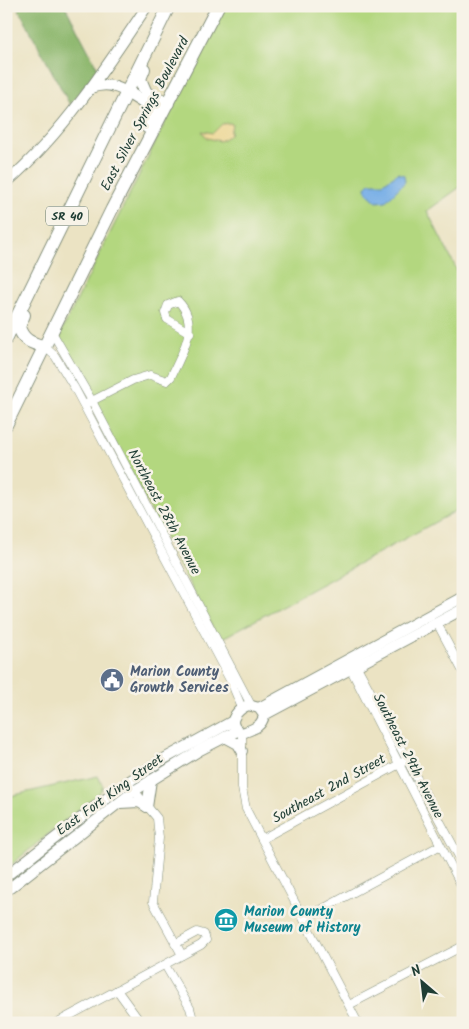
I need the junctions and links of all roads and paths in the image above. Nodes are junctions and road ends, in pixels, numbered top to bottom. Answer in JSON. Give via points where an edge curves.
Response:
{"nodes":[{"id":1,"x":147,"y":6,"type":"edge"},
{"id":2,"x":168,"y":7,"type":"edge"},
{"id":3,"x":217,"y":7,"type":"edge"},
{"id":4,"x":90,"y":88,"type":"junction"},
{"id":5,"x":127,"y":92,"type":"junction"},
{"id":6,"x":168,"y":103,"type":"junction"},
{"id":7,"x":6,"y":183,"type":"edge"},
{"id":8,"x":125,"y":184,"type":"junction"},
{"id":9,"x":55,"y":242,"type":"junction"},
{"id":10,"x":52,"y":332,"type":"junction"},
{"id":11,"x":190,"y":333,"type":"dead end"},
{"id":12,"x":6,"y":339,"type":"edge"},
{"id":13,"x":45,"y":347,"type":"junction"},
{"id":14,"x":92,"y":401,"type":"junction"},
{"id":15,"x":84,"y":406,"type":"junction"},
{"id":16,"x":6,"y":425,"type":"edge"},
{"id":17,"x":463,"y":597,"type":"edge"},
{"id":18,"x":463,"y":609,"type":"edge"},
{"id":19,"x":437,"y":623,"type":"junction"},
{"id":20,"x":352,"y":663,"type":"junction"},
{"id":21,"x":463,"y":672,"type":"edge"},
{"id":22,"x":254,"y":709,"type":"junction"},
{"id":23,"x":237,"y":728,"type":"junction"},
{"id":24,"x":225,"y":737,"type":"junction"},
{"id":25,"x":242,"y":751,"type":"junction"},
{"id":26,"x":408,"y":760,"type":"junction"},
{"id":27,"x":399,"y":764,"type":"junction"},
{"id":28,"x":152,"y":780,"type":"junction"},
{"id":29,"x":128,"y":782,"type":"junction"},
{"id":30,"x":134,"y":791,"type":"junction"},
{"id":31,"x":115,"y":805,"type":"junction"},
{"id":32,"x":147,"y":807,"type":"junction"},
{"id":33,"x":262,"y":840,"type":"junction"},
{"id":34,"x":439,"y":846,"type":"junction"},
{"id":35,"x":463,"y":864,"type":"edge"},
{"id":36,"x":6,"y":876,"type":"edge"},
{"id":37,"x":463,"y":889,"type":"edge"},
{"id":38,"x":6,"y":891,"type":"edge"},
{"id":39,"x":304,"y":919,"type":"junction"},
{"id":40,"x":175,"y":944,"type":"junction"},
{"id":41,"x":463,"y":946,"type":"edge"},
{"id":42,"x":182,"y":956,"type":"junction"},
{"id":43,"x":165,"y":965,"type":"junction"},
{"id":44,"x":117,"y":990,"type":"junction"},
{"id":45,"x":349,"y":1005,"type":"junction"},
{"id":46,"x":56,"y":1023,"type":"edge"},
{"id":47,"x":141,"y":1023,"type":"edge"},
{"id":48,"x":194,"y":1023,"type":"edge"},
{"id":49,"x":358,"y":1023,"type":"edge"}],
"edges":[{"from":1,"to":4,"type":"street"},
{"from":2,"to":5,"type":"main road","name":"East Silver Springs Boulevard","number":"SR 40"},
{"from":2,"to":6,"type":"main road","via":[[167,23],[140,79],[146,93]]},
{"from":3,"to":6,"type":"main road","name":"East Silver Springs Boulevard","number":"SR 40"},
{"from":4,"to":5,"type":"street","via":[[111,84]]},
{"from":4,"to":7,"type":"street","via":[[27,164]]},
{"from":5,"to":8,"type":"main road","via":[[151,107],[153,114],[123,170]]},
{"from":5,"to":9,"type":"main road","name":"East Silver Springs Boulevard","number":"SR 40"},
{"from":6,"to":8,"type":"main road","name":"East Silver Springs Boulevard","number":"SR 40"},
{"from":8,"to":10,"type":"main road","name":"East Silver Springs Boulevard","number":"SR 40"},
{"from":9,"to":12,"type":"main road","name":"East Silver Springs Boulevard","number":"SR 40"},
{"from":9,"to":13,"type":"main road","via":[[53,256],[19,328],[25,340]]},
{"from":10,"to":13,"type":"main road","name":"East Silver Springs Boulevard","number":"SR 40"},
{"from":10,"to":14,"type":"street","name":"Northeast 28th Avenue"},
{"from":11,"to":14,"type":"street","via":[[172,377],[166,381],[150,375],[133,380]]},
{"from":13,"to":15,"type":"street","name":"Northeast 28th Avenue","via":[[55,356]]},
{"from":13,"to":16,"type":"main road","name":"East Silver Springs Boulevard","number":"SR 40"},
{"from":14,"to":15,"type":"street"},
{"from":14,"to":22,"type":"street","name":"Northeast 28th Avenue"},
{"from":15,"to":22,"type":"street","name":"Northeast 28th Avenue","via":[[232,682]]},
{"from":17,"to":20,"type":"street"},
{"from":18,"to":19,"type":"street"},
{"from":19,"to":20,"type":"street"},
{"from":19,"to":21,"type":"street"},
{"from":20,"to":22,"type":"street"},
{"from":20,"to":26,"type":"street","name":"Southeast 29th Avenue"},
{"from":20,"to":27,"type":"street","name":"Southeast 29th Avenue"},
{"from":22,"to":23,"type":"street","via":[[236,712]]},
{"from":22,"to":23,"type":"street","via":[[263,722],[257,728]]},
{"from":23,"to":24,"type":"street","name":"East Fort King Street"},
{"from":23,"to":25,"type":"street"},
{"from":23,"to":29,"type":"street","name":"East Fort King Street","via":[[178,751]]},
{"from":24,"to":25,"type":"street","via":[[233,739]]},
{"from":24,"to":28,"type":"street","name":"East Fort King Street"},
{"from":25,"to":33,"type":"street","via":[[242,788],[246,809]]},
{"from":26,"to":27,"type":"street","name":"Southeast 2nd Street"},
{"from":26,"to":35,"type":"street","name":"Southeast 29th Avenue"},
{"from":27,"to":33,"type":"street","name":"Southeast 2nd Street"},
{"from":27,"to":34,"type":"street","name":"Southeast 29th Avenue"},
{"from":28,"to":30,"type":"street","name":"East Fort King Street"},
{"from":28,"to":32,"type":"street"},
{"from":29,"to":30,"type":"street"},
{"from":29,"to":36,"type":"street","name":"East Fort King Street"},
{"from":30,"to":31,"type":"street","name":"East Fort King Street"},
{"from":30,"to":32,"type":"street"},
{"from":31,"to":32,"type":"street","via":[[132,801]]},
{"from":31,"to":38,"type":"street","name":"East Fort King Street"},
{"from":32,"to":40,"type":"street","via":[[157,818],[159,838],[153,902]]},
{"from":33,"to":39,"type":"street"},
{"from":34,"to":37,"type":"street","name":"Southeast 29th Avenue"},
{"from":34,"to":39,"type":"street"},
{"from":39,"to":45,"type":"street"},
{"from":40,"to":42,"type":"street"},
{"from":40,"to":42,"type":"street","via":[[197,932],[204,934],[206,940]]},
{"from":41,"to":45,"type":"street"},
{"from":42,"to":43,"type":"street"},
{"from":43,"to":44,"type":"street"},
{"from":43,"to":48,"type":"street","via":[[190,1008]]},
{"from":44,"to":46,"type":"street"},
{"from":44,"to":47,"type":"street"},
{"from":45,"to":49,"type":"street"}]}
